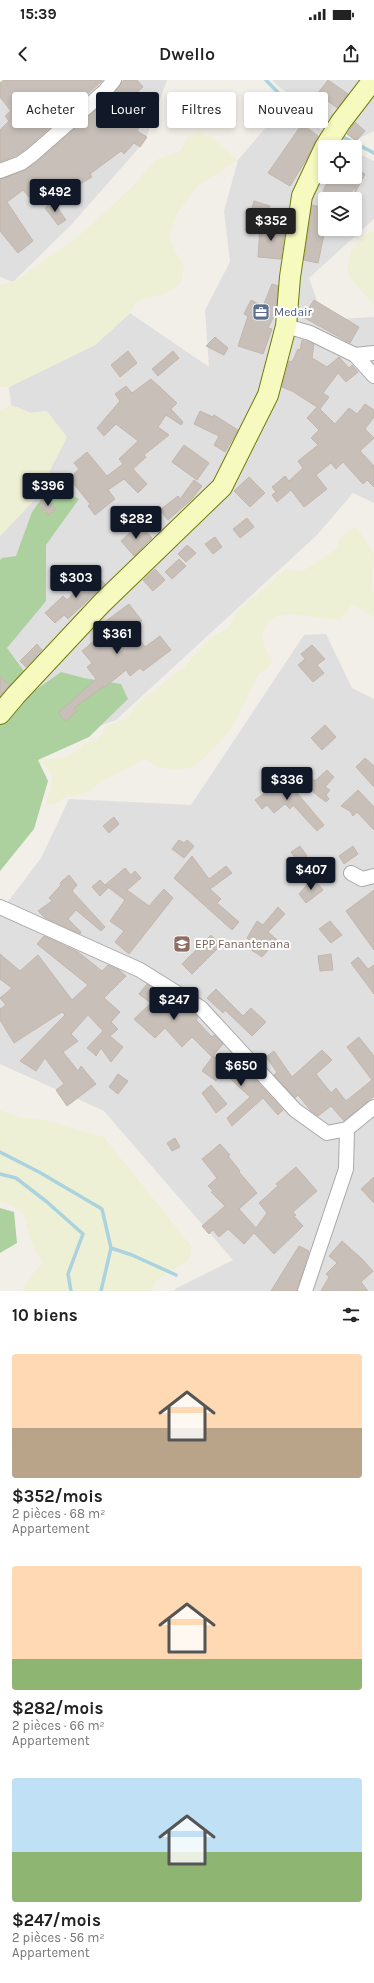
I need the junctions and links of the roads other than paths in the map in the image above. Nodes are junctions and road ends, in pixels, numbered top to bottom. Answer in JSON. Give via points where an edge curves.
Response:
{"nodes":[{"id":1,"x":114,"y":80,"type":"edge"},
{"id":2,"x":373,"y":80,"type":"edge"},
{"id":3,"x":329,"y":140,"type":"edge"},
{"id":4,"x":318,"y":162,"type":"edge"},
{"id":5,"x":0,"y":171,"type":"edge"},
{"id":6,"x":286,"y":326,"type":"junction"},
{"id":7,"x":374,"y":353,"type":"edge"},
{"id":8,"x":355,"y":355,"type":"junction"},
{"id":9,"x":374,"y":376,"type":"edge"},
{"id":10,"x":0,"y":714,"type":"edge"},
{"id":11,"x":351,"y":873,"type":"dead end"},
{"id":12,"x":374,"y":876,"type":"edge"},
{"id":13,"x":0,"y":907,"type":"edge"},
{"id":14,"x":374,"y":1107,"type":"edge"},
{"id":15,"x":347,"y":1129,"type":"junction"},
{"id":16,"x":305,"y":1291,"type":"edge"}],
"edges":[{"from":1,"to":5,"type":"street","via":[[105,91],[32,155],[21,163]]},
{"from":2,"to":3,"type":"street"},
{"from":4,"to":6,"type":"street","via":[[302,196],[290,277]]},
{"from":6,"to":8,"type":"street","via":[[310,332]]},
{"from":6,"to":10,"type":"street","via":[[268,395],[222,487],[102,603]]},
{"from":7,"to":8,"type":"street"},
{"from":8,"to":9,"type":"street"},
{"from":11,"to":12,"type":"street","via":[[362,879]]},
{"from":13,"to":15,"type":"street","via":[[140,970],[201,1008],[295,1110],[327,1133]]},
{"from":14,"to":15,"type":"street"},
{"from":15,"to":16,"type":"street","via":[[346,1169]]}]}
